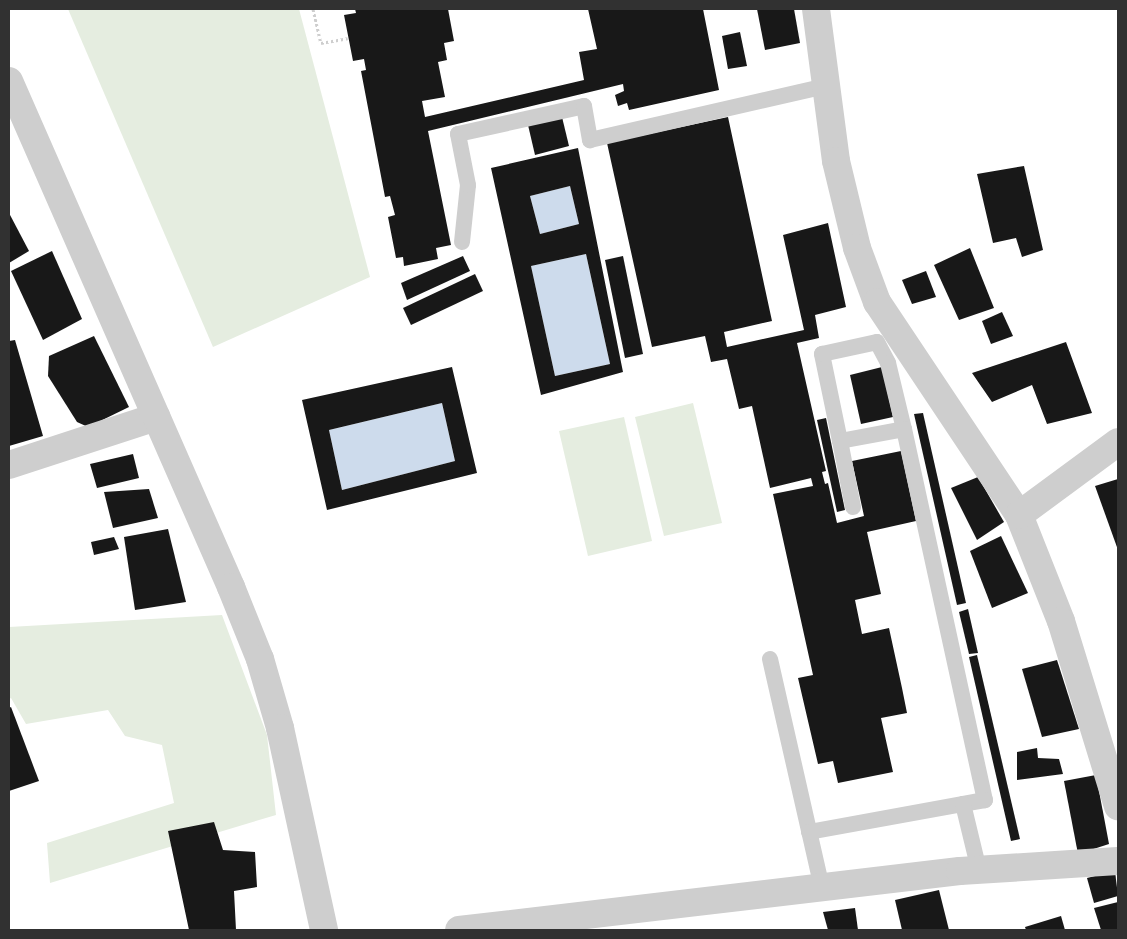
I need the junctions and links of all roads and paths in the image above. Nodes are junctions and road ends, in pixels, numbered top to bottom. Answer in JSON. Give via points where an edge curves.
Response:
{"nodes":[{"id":1,"x":313,"y":9,"type":"edge"},
{"id":2,"x":816,"y":9,"type":"edge"},
{"id":3,"x":348,"y":38,"type":"dead end"},
{"id":4,"x":9,"y":81,"type":"edge"},
{"id":5,"x":826,"y":86,"type":"junction"},
{"id":6,"x":462,"y":242,"type":"dead end"},
{"id":7,"x":156,"y":417,"type":"junction"},
{"id":8,"x":904,"y":429,"type":"junction"},
{"id":9,"x":840,"y":441,"type":"junction"},
{"id":10,"x":1118,"y":442,"type":"edge"},
{"id":11,"x":9,"y":464,"type":"edge"},
{"id":12,"x":853,"y":507,"type":"dead end"},
{"id":13,"x":1019,"y":515,"type":"junction"},
{"id":14,"x":770,"y":659,"type":"dead end"},
{"id":15,"x":963,"y":804,"type":"junction"},
{"id":16,"x":1118,"y":806,"type":"edge"},
{"id":17,"x":809,"y":832,"type":"junction"},
{"id":18,"x":1118,"y":861,"type":"edge"},
{"id":19,"x":979,"y":870,"type":"junction"},
{"id":20,"x":822,"y":887,"type":"junction"},
{"id":21,"x":324,"y":930,"type":"edge"},
{"id":22,"x":459,"y":930,"type":"edge"}],
"edges":[{"from":1,"to":3,"type":"path","via":[[321,43]]},
{"from":2,"to":5,"type":"street"},
{"from":4,"to":7,"type":"street"},
{"from":5,"to":6,"type":"lane","via":[[590,140],[584,106],[458,134],[468,186]]},
{"from":5,"to":13,"type":"street","via":[[836,161],[857,248],[877,302]]},
{"from":7,"to":11,"type":"street"},
{"from":7,"to":21,"type":"street","via":[[260,659],[280,728]]},
{"from":8,"to":9,"type":"lane"},
{"from":8,"to":9,"type":"lane","via":[[888,363],[876,342],[822,354]]},
{"from":8,"to":15,"type":"lane","via":[[985,800]]},
{"from":9,"to":12,"type":"lane"},
{"from":10,"to":13,"type":"street"},
{"from":13,"to":16,"type":"street","via":[[1061,621]]},
{"from":14,"to":17,"type":"lane"},
{"from":15,"to":17,"type":"lane"},
{"from":15,"to":19,"type":"lane"},
{"from":17,"to":20,"type":"lane"},
{"from":18,"to":19,"type":"street"},
{"from":19,"to":20,"type":"street"},
{"from":20,"to":22,"type":"street"}]}
